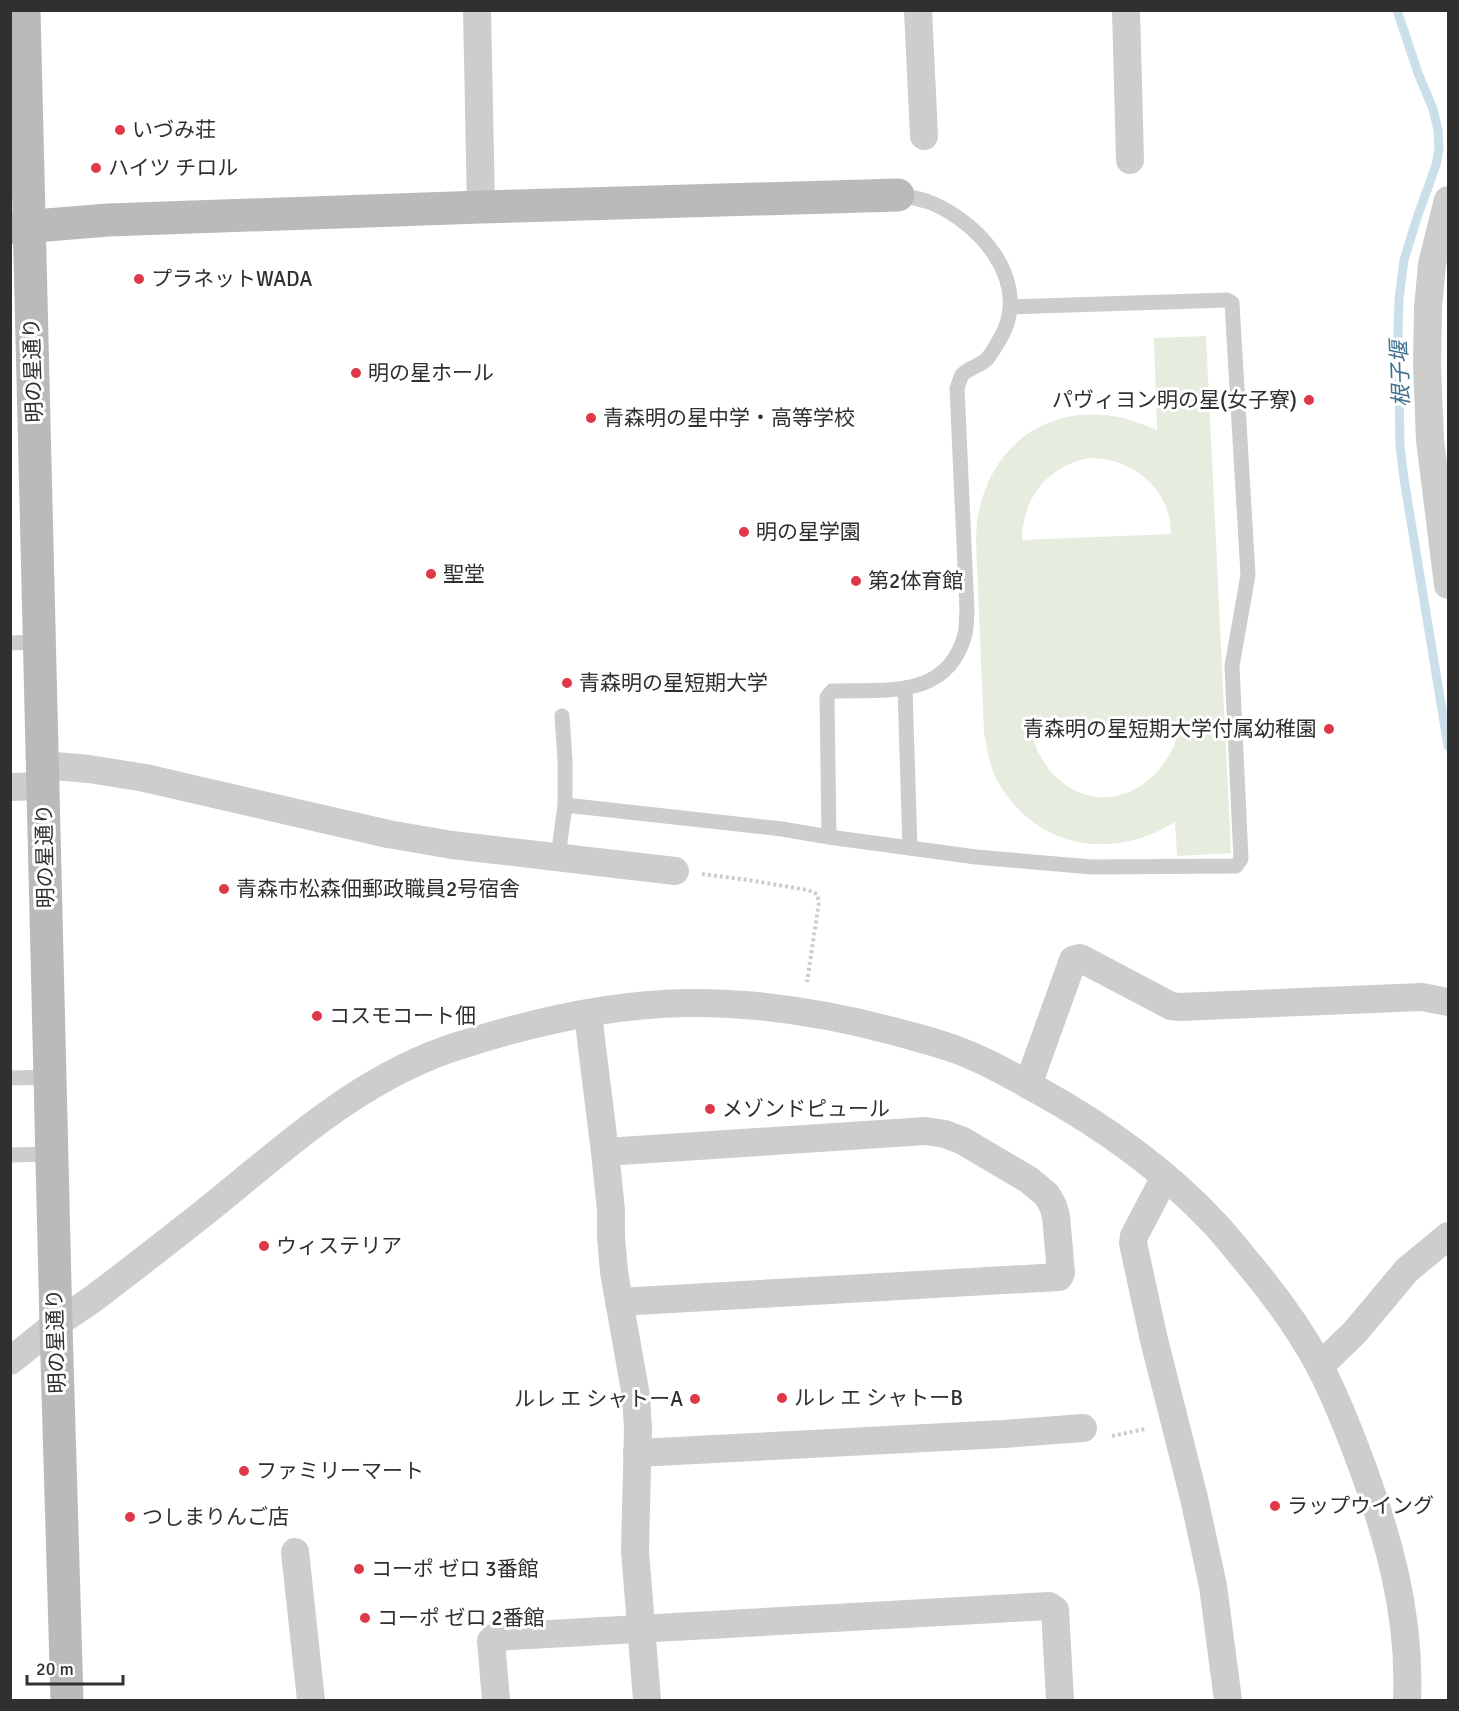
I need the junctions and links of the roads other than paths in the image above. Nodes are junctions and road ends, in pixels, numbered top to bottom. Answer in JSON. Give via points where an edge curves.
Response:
{"nodes":[{"id":1,"x":24,"y":10,"type":"edge"},
{"id":2,"x":477,"y":10,"type":"edge"},
{"id":3,"x":918,"y":10,"type":"edge"},
{"id":4,"x":1126,"y":10,"type":"edge"},
{"id":5,"x":924,"y":136,"type":"dead end"},
{"id":6,"x":1130,"y":160,"type":"dead end"},
{"id":7,"x":898,"y":195,"type":"joint"},
{"id":8,"x":1449,"y":200,"type":"edge"},
{"id":9,"x":481,"y":207,"type":"junction"},
{"id":10,"x":20,"y":227,"type":"edge"},
{"id":11,"x":1444,"y":236,"type":"edge"},
{"id":12,"x":1010,"y":307,"type":"junction"},
{"id":13,"x":1438,"y":401,"type":"edge"},
{"id":14,"x":1449,"y":585,"type":"edge"},
{"id":15,"x":25,"y":643,"type":"edge"},
{"id":16,"x":905,"y":688,"type":"junction"},
{"id":17,"x":562,"y":716,"type":"dead end"},
{"id":18,"x":43,"y":775,"type":"junction"},
{"id":19,"x":10,"y":787,"type":"edge"},
{"id":20,"x":565,"y":805,"type":"junction"},
{"id":21,"x":829,"y":837,"type":"junction"},
{"id":22,"x":910,"y":848,"type":"junction"},
{"id":23,"x":558,"y":857,"type":"junction"},
{"id":24,"x":675,"y":870,"type":"road end"},
{"id":25,"x":1449,"y":1002,"type":"edge"},
{"id":26,"x":588,"y":1015,"type":"junction"},
{"id":27,"x":50,"y":1077,"type":"junction"},
{"id":28,"x":10,"y":1078,"type":"edge"},
{"id":29,"x":1028,"y":1085,"type":"junction"},
{"id":30,"x":605,"y":1152,"type":"junction"},
{"id":31,"x":52,"y":1154,"type":"junction"},
{"id":32,"x":10,"y":1155,"type":"edge"},
{"id":33,"x":1165,"y":1178,"type":"junction"},
{"id":34,"x":1449,"y":1236,"type":"edge"},
{"id":35,"x":619,"y":1302,"type":"junction"},
{"id":36,"x":56,"y":1325,"type":"junction"},
{"id":37,"x":10,"y":1361,"type":"edge"},
{"id":38,"x":1320,"y":1366,"type":"junction"},
{"id":39,"x":1083,"y":1428,"type":"road end"},
{"id":40,"x":638,"y":1454,"type":"junction"},
{"id":41,"x":295,"y":1552,"type":"dead end"},
{"id":42,"x":641,"y":1628,"type":"junction"},
{"id":43,"x":67,"y":1701,"type":"edge"},
{"id":44,"x":311,"y":1701,"type":"edge"},
{"id":45,"x":496,"y":1701,"type":"edge"},
{"id":46,"x":647,"y":1701,"type":"edge"},
{"id":47,"x":1060,"y":1701,"type":"edge"},
{"id":48,"x":1228,"y":1701,"type":"edge"},
{"id":49,"x":1407,"y":1701,"type":"edge"}],
"edges":[{"from":1,"to":10,"type":"street","name":"明の星通り"},
{"from":2,"to":9,"type":"street"},
{"from":3,"to":5,"type":"street"},
{"from":4,"to":6,"type":"street"},
{"from":7,"to":9,"type":"street"},
{"from":7,"to":12,"type":"lane","via":[[932,203],[973,230],[1005,273]]},
{"from":8,"to":11,"type":"street"},
{"from":9,"to":10,"type":"street","via":[[108,220]]},
{"from":10,"to":15,"type":"street","name":"明の星通り"},
{"from":11,"to":13,"type":"street","via":[[1432,264],[1429,286]]},
{"from":12,"to":16,"type":"lane","via":[[1005,329],[987,359],[962,374],[957,388],[965,633],[957,655],[944,672],[929,682]]},
{"from":12,"to":22,"type":"lane","via":[[1227,300],[1232,303],[1248,575],[1232,666],[1241,859],[1236,866],[1092,867]]},
{"from":13,"to":14,"type":"street","via":[[1433,471]]},
{"from":15,"to":18,"type":"street","name":"明の星通り"},
{"from":16,"to":21,"type":"lane","via":[[832,691],[827,697]]},
{"from":16,"to":22,"type":"lane"},
{"from":17,"to":20,"type":"lane"},
{"from":18,"to":19,"type":"street"},
{"from":18,"to":23,"type":"street","via":[[89,769],[145,778],[399,836]]},
{"from":18,"to":27,"type":"street","name":"明の星通り"},
{"from":20,"to":21,"type":"lane"},
{"from":20,"to":23,"type":"lane"},
{"from":21,"to":22,"type":"lane"},
{"from":23,"to":24,"type":"street"},
{"from":25,"to":29,"type":"street","via":[[1422,997],[1179,1007],[1080,958],[1073,960]]},
{"from":26,"to":29,"type":"street","via":[[685,1003],[802,1011],[955,1049]]},
{"from":26,"to":30,"type":"street"},
{"from":26,"to":36,"type":"street","via":[[461,1045],[426,1057],[367,1088],[323,1117],[102,1293]]},
{"from":27,"to":28,"type":"lane"},
{"from":27,"to":31,"type":"street","name":"明の星通り"},
{"from":29,"to":33,"type":"street","via":[[1100,1127]]},
{"from":30,"to":35,"type":"street"},
{"from":30,"to":35,"type":"street","via":[[926,1131],[963,1141],[1029,1180],[1047,1195],[1056,1216],[1059,1277]]},
{"from":31,"to":32,"type":"lane"},
{"from":31,"to":36,"type":"street","name":"明の星通り"},
{"from":33,"to":38,"type":"street","via":[[1216,1226],[1269,1289]]},
{"from":33,"to":48,"type":"street","via":[[1133,1243],[1213,1586]]},
{"from":34,"to":38,"type":"street","via":[[1407,1270],[1356,1332]]},
{"from":35,"to":40,"type":"street","via":[[636,1396]]},
{"from":36,"to":37,"type":"street"},
{"from":36,"to":43,"type":"street","name":"明の星通り"},
{"from":38,"to":49,"type":"street","via":[[1357,1453],[1394,1564],[1407,1647]]},
{"from":39,"to":40,"type":"street"},
{"from":40,"to":42,"type":"street","via":[[634,1524]]},
{"from":41,"to":44,"type":"street"},
{"from":42,"to":45,"type":"street","via":[[495,1637],[491,1641]]},
{"from":42,"to":46,"type":"street"},
{"from":42,"to":47,"type":"street","via":[[1049,1606],[1055,1610]]}]}
